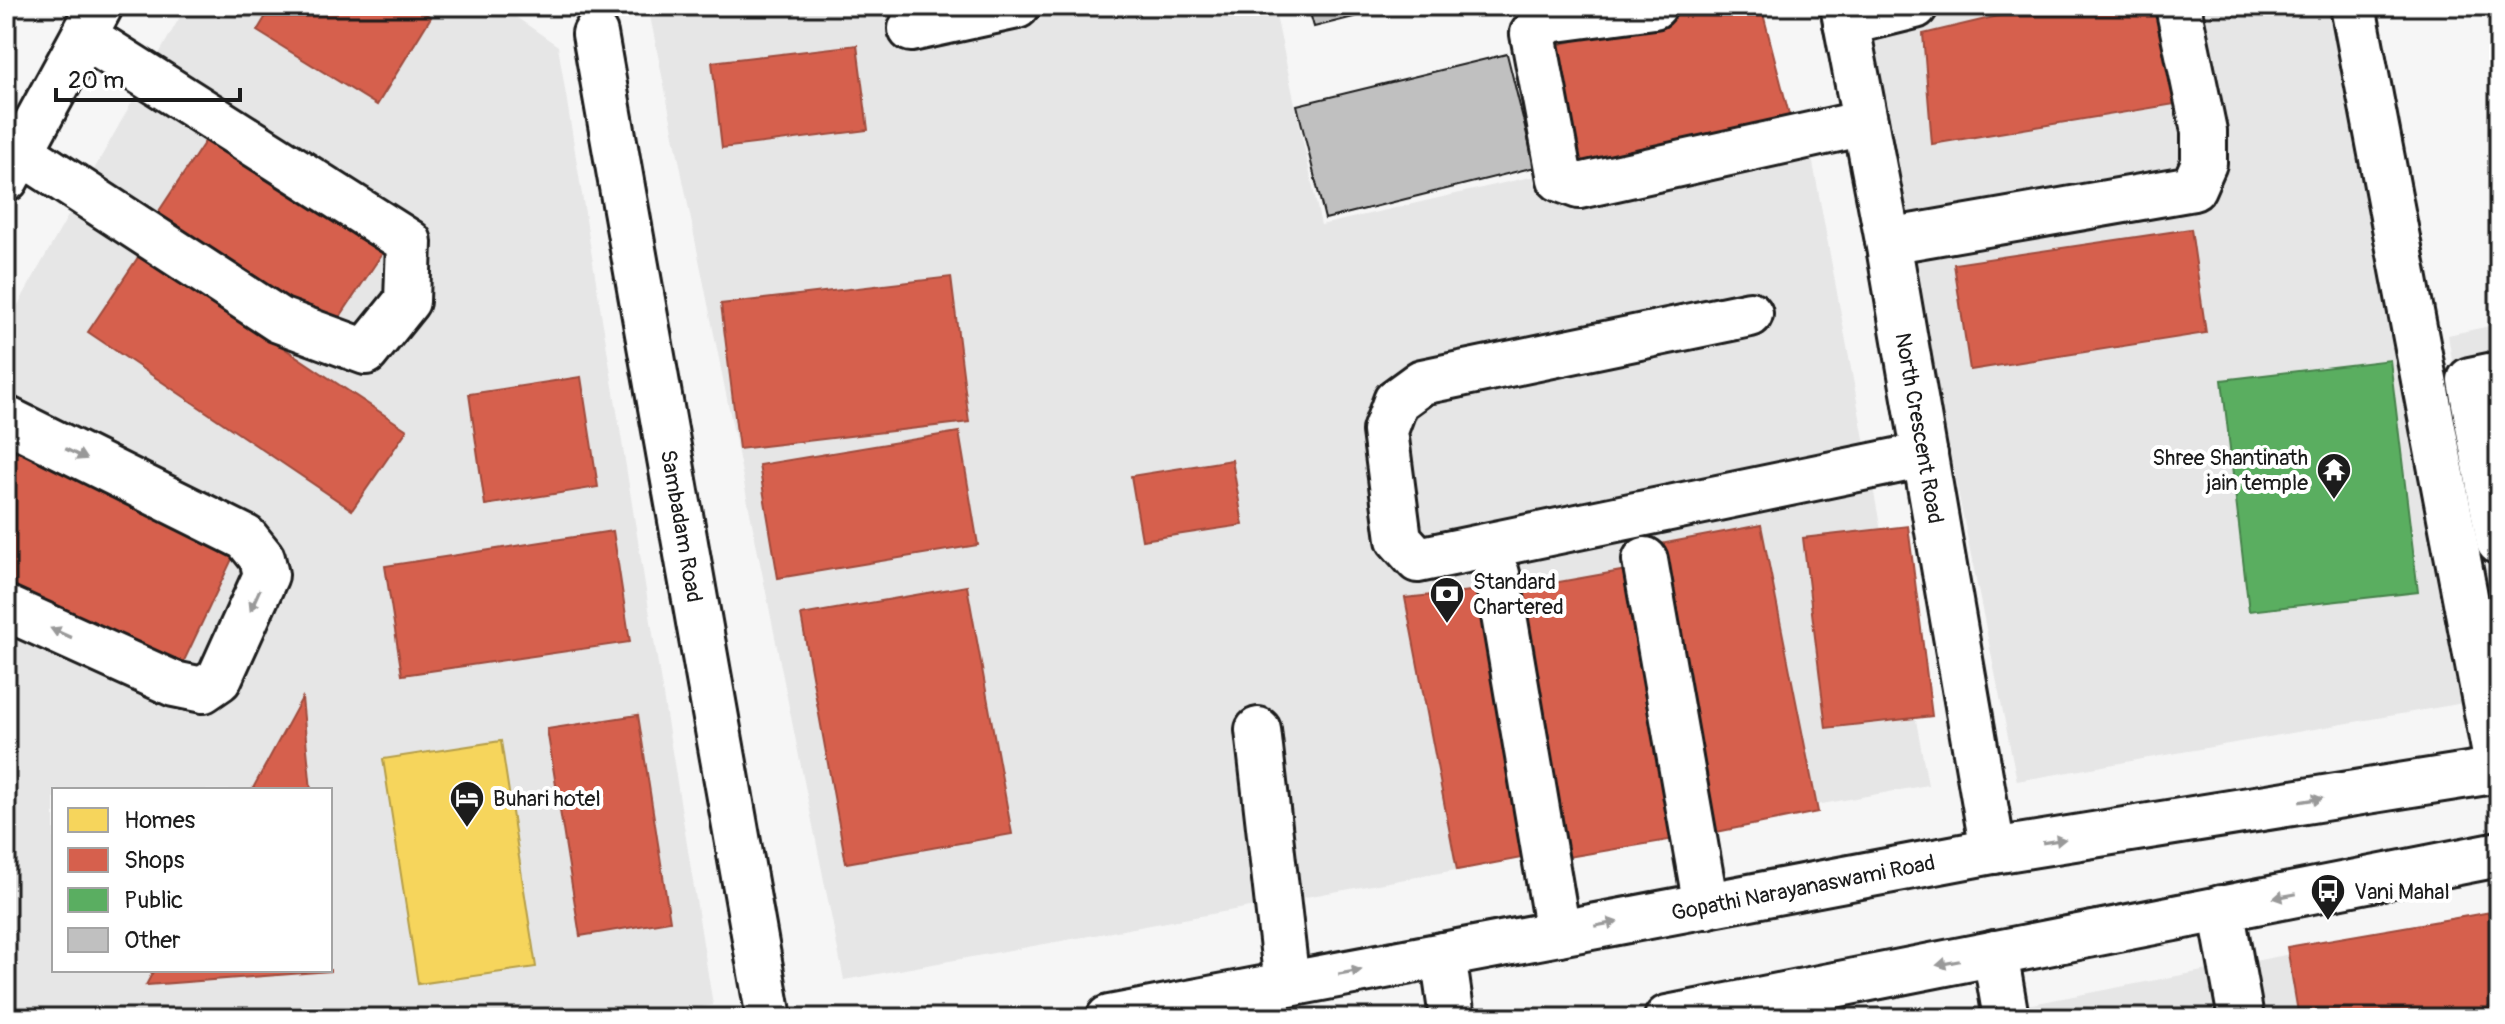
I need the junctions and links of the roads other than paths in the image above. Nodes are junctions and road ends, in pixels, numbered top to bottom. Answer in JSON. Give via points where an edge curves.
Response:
{"nodes":[{"id":1,"x":922,"y":6,"type":"edge"},
{"id":2,"x":1017,"y":6,"type":"edge"},
{"id":3,"x":1654,"y":6,"type":"edge"},
{"id":4,"x":1915,"y":6,"type":"edge"},
{"id":5,"x":2178,"y":6,"type":"edge"},
{"id":6,"x":2353,"y":6,"type":"edge"},
{"id":7,"x":1844,"y":14,"type":"edge"},
{"id":8,"x":88,"y":16,"type":"edge"},
{"id":9,"x":595,"y":34,"type":"dead end"},
{"id":10,"x":1865,"y":123,"type":"junction"},
{"id":11,"x":13,"y":166,"type":"edge"},
{"id":12,"x":1888,"y":241,"type":"junction"},
{"id":13,"x":1750,"y":314,"type":"dead end"},
{"id":14,"x":2499,"y":374,"type":"edge"},
{"id":15,"x":6,"y":419,"type":"edge"},
{"id":16,"x":1925,"y":455,"type":"junction"},
{"id":17,"x":2499,"y":542,"type":"edge"},
{"id":18,"x":1645,"y":560,"type":"dead end"},
{"id":19,"x":1497,"y":574,"type":"dead end"},
{"id":20,"x":6,"y":608,"type":"edge"},
{"id":21,"x":1258,"y":730,"type":"dead end"},
{"id":22,"x":2498,"y":770,"type":"edge"},
{"id":23,"x":1993,"y":851,"type":"junction"},
{"id":24,"x":2499,"y":854,"type":"edge"},
{"id":25,"x":1706,"y":906,"type":"junction"},
{"id":26,"x":2221,"y":908,"type":"junction"},
{"id":27,"x":1558,"y":933,"type":"junction"},
{"id":28,"x":1995,"y":953,"type":"junction"},
{"id":29,"x":1443,"y":955,"type":"junction"},
{"id":30,"x":1287,"y":984,"type":"junction"},
{"id":31,"x":769,"y":1018,"type":"edge"},
{"id":32,"x":1109,"y":1018,"type":"edge"},
{"id":33,"x":1452,"y":1018,"type":"edge"},
{"id":34,"x":1667,"y":1018,"type":"edge"},
{"id":35,"x":2006,"y":1018,"type":"edge"},
{"id":36,"x":2241,"y":1018,"type":"edge"}],
"edges":[{"from":1,"to":2,"type":"street","via":[[911,29]]},
{"from":3,"to":10,"type":"street","via":[[1549,20],[1533,34],[1560,179],[1579,186]]},
{"from":4,"to":7,"type":"street"},
{"from":5,"to":12,"type":"street","via":[[2204,131],[2204,163],[2193,188]]},
{"from":6,"to":22,"type":"street"},
{"from":7,"to":10,"type":"street","name":"North Crescent Road"},
{"from":8,"to":11,"type":"street"},
{"from":8,"to":11,"type":"street","via":[[409,242],[407,301],[366,352],[279,320]]},
{"from":9,"to":31,"type":"street","name":"Sambadam Road"},
{"from":10,"to":12,"type":"street","name":"North Crescent Road"},
{"from":12,"to":16,"type":"street","name":"North Crescent Road"},
{"from":13,"to":16,"type":"street","via":[[1422,382],[1396,401],[1385,431],[1399,539],[1418,560]]},
{"from":14,"to":17,"type":"street","via":[[2470,380]]},
{"from":15,"to":20,"type":"street","one_way":true,"via":[[246,538],[262,558],[266,575],[219,679],[203,690],[174,684]]},
{"from":16,"to":23,"type":"street","name":"North Crescent Road"},
{"from":18,"to":25,"type":"street"},
{"from":19,"to":27,"type":"street"},
{"from":21,"to":30,"type":"street"},
{"from":23,"to":22,"type":"street","name":"Gopathi Narayanaswami Road","one_way":true},
{"from":23,"to":25,"type":"street","name":"Gopathi Narayanaswami Road"},
{"from":24,"to":26,"type":"street","one_way":true},
{"from":27,"to":25,"type":"street","name":"Gopathi Narayanaswami Road","one_way":true},
{"from":26,"to":28,"type":"street"},
{"from":26,"to":36,"type":"street"},
{"from":27,"to":29,"type":"street","name":"Gopathi Narayanaswami Road"},
{"from":28,"to":34,"type":"street","one_way":true},
{"from":28,"to":35,"type":"street"},
{"from":30,"to":29,"type":"street","name":"Gopathi Narayanaswami Road","one_way":true},
{"from":29,"to":33,"type":"street"},
{"from":30,"to":32,"type":"street","name":"Gopathi Narayanaswami Road"}]}
